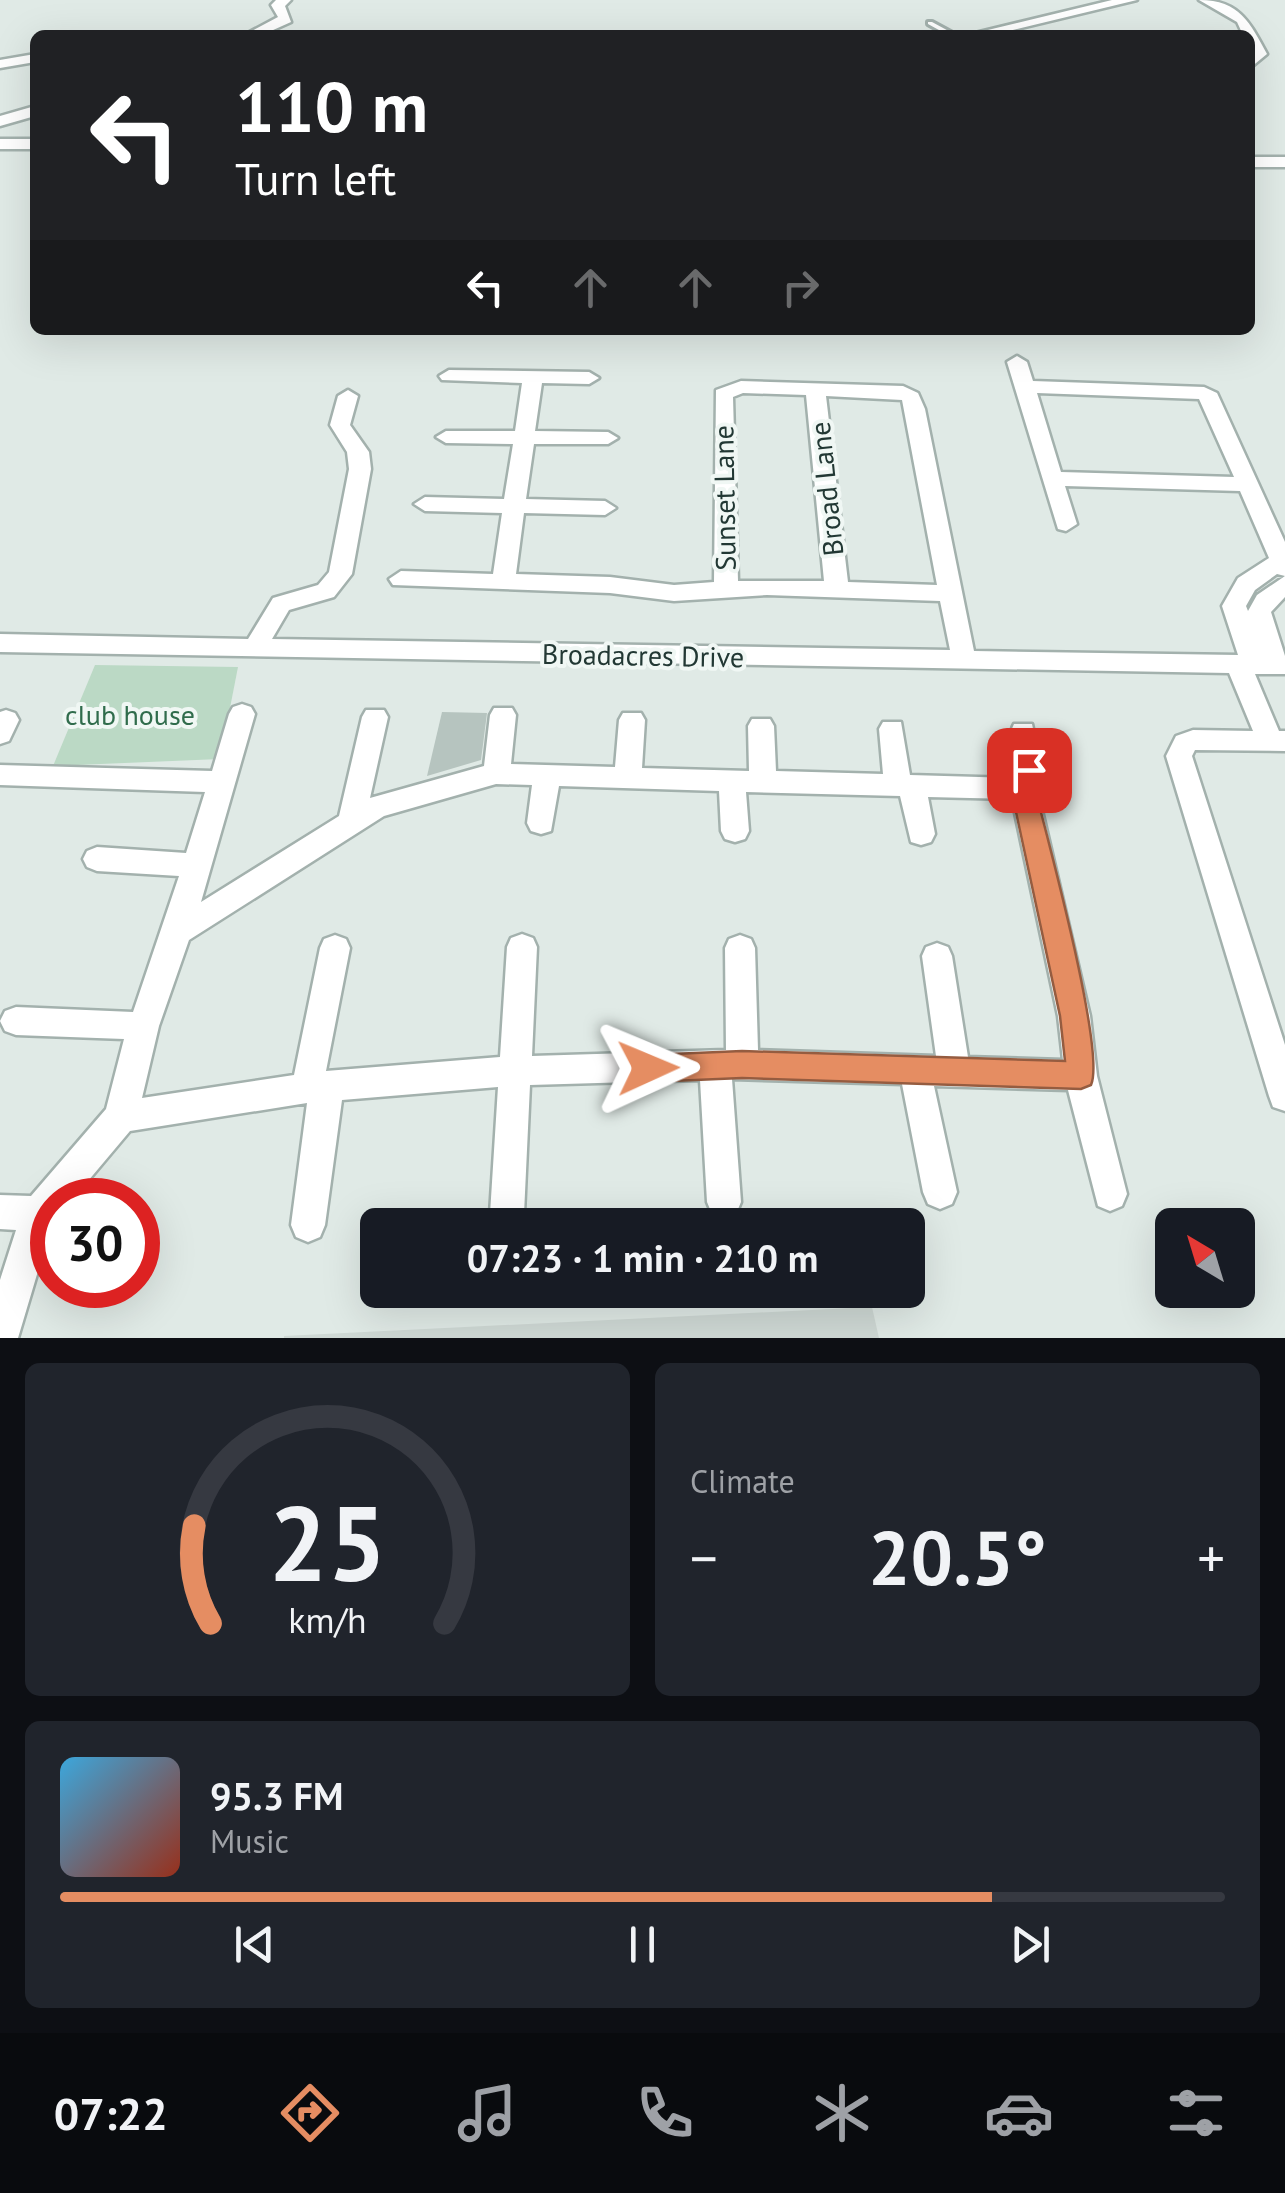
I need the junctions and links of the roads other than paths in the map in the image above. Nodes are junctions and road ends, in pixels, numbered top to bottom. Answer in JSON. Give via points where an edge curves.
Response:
{"nodes":[{"id":1,"x":284,"y":0,"type":"edge"},
{"id":2,"x":1130,"y":0,"type":"edge"},
{"id":3,"x":1206,"y":0,"type":"edge"},
{"id":4,"x":930,"y":23,"type":"dead end"},
{"id":5,"x":262,"y":30,"type":"edge"},
{"id":6,"x":944,"y":30,"type":"edge"},
{"id":7,"x":996,"y":30,"type":"edge"},
{"id":8,"x":1244,"y":30,"type":"edge"},
{"id":9,"x":30,"y":59,"type":"edge"},
{"id":10,"x":0,"y":64,"type":"edge"},
{"id":11,"x":0,"y":108,"type":"edge"},
{"id":12,"x":30,"y":108,"type":"edge"},
{"id":13,"x":30,"y":110,"type":"edge"},
{"id":14,"x":0,"y":121,"type":"edge"},
{"id":15,"x":0,"y":144,"type":"edge"},
{"id":16,"x":30,"y":144,"type":"edge"},
{"id":17,"x":1255,"y":162,"type":"edge"},
{"id":18,"x":1285,"y":162,"type":"edge"},
{"id":19,"x":1017,"y":362,"type":"dead end"},
{"id":20,"x":449,"y":376,"type":"dead end"},
{"id":21,"x":532,"y":377,"type":"junction"},
{"id":22,"x":589,"y":378,"type":"dead end"},
{"id":23,"x":1024,"y":387,"type":"junction"},
{"id":24,"x":815,"y":389,"type":"junction"},
{"id":25,"x":348,"y":396,"type":"dead end"},
{"id":26,"x":446,"y":437,"type":"dead end"},
{"id":27,"x":525,"y":438,"type":"junction"},
{"id":28,"x":608,"y":438,"type":"dead end"},
{"id":29,"x":1052,"y":479,"type":"junction"},
{"id":30,"x":1246,"y":484,"type":"junction"},
{"id":31,"x":425,"y":504,"type":"dead end"},
{"id":32,"x":515,"y":506,"type":"junction"},
{"id":33,"x":605,"y":508,"type":"dead end"},
{"id":34,"x":1066,"y":524,"type":"dead end"},
{"id":35,"x":1284,"y":571,"type":"edge"},
{"id":36,"x":402,"y":579,"type":"dead end"},
{"id":37,"x":502,"y":582,"type":"junction"},
{"id":38,"x":726,"y":590,"type":"junction"},
{"id":39,"x":837,"y":590,"type":"junction"},
{"id":40,"x":949,"y":593,"type":"junction"},
{"id":41,"x":0,"y":643,"type":"edge"},
{"id":42,"x":258,"y":646,"type":"junction"},
{"id":43,"x":964,"y":661,"type":"junction"},
{"id":44,"x":1263,"y":665,"type":"edge"},
{"id":45,"x":242,"y":714,"type":"dead end"},
{"id":46,"x":503,"y":715,"type":"dead end"},
{"id":47,"x":375,"y":717,"type":"dead end"},
{"id":48,"x":632,"y":720,"type":"dead end"},
{"id":49,"x":761,"y":726,"type":"dead end"},
{"id":50,"x":892,"y":729,"type":"dead end"},
{"id":51,"x":1023,"y":731,"type":"dead end"},
{"id":52,"x":1278,"y":741,"type":"edge"},
{"id":53,"x":0,"y":774,"type":"edge"},
{"id":54,"x":496,"y":774,"type":"junction"},
{"id":55,"x":547,"y":775,"type":"junction"},
{"id":56,"x":628,"y":779,"type":"junction"},
{"id":57,"x":764,"y":780,"type":"junction"},
{"id":58,"x":732,"y":781,"type":"junction"},
{"id":59,"x":222,"y":782,"type":"junction"},
{"id":60,"x":905,"y":785,"type":"junction"},
{"id":61,"x":1023,"y":789,"type":"junction"},
{"id":62,"x":352,"y":819,"type":"junction"},
{"id":63,"x":541,"y":824,"type":"dead end"},
{"id":64,"x":735,"y":830,"type":"dead end"},
{"id":65,"x":922,"y":834,"type":"dead end"},
{"id":66,"x":97,"y":859,"type":"dead end"},
{"id":67,"x":196,"y":865,"type":"junction"},
{"id":68,"x":177,"y":932,"type":"junction"},
{"id":69,"x":522,"y":947,"type":"dead end"},
{"id":70,"x":335,"y":948,"type":"dead end"},
{"id":71,"x":740,"y":948,"type":"dead end"},
{"id":72,"x":937,"y":956,"type":"dead end"},
{"id":73,"x":16,"y":1020,"type":"dead end"},
{"id":74,"x":142,"y":1026,"type":"junction"},
{"id":75,"x":728,"y":1066,"type":"junction"},
{"id":76,"x":954,"y":1069,"type":"junction"},
{"id":77,"x":916,"y":1070,"type":"junction"},
{"id":78,"x":513,"y":1071,"type":"junction"},
{"id":79,"x":1081,"y":1076,"type":"junction"},
{"id":80,"x":318,"y":1087,"type":"junction"},
{"id":81,"x":1285,"y":1096,"type":"edge"},
{"id":82,"x":121,"y":1117,"type":"junction"},
{"id":83,"x":69,"y":1178,"type":"edge"},
{"id":84,"x":940,"y":1192,"type":"dead end"},
{"id":85,"x":1110,"y":1194,"type":"dead end"},
{"id":86,"x":724,"y":1202,"type":"dead end"},
{"id":87,"x":507,"y":1208,"type":"edge"},
{"id":88,"x":0,"y":1212,"type":"edge"},
{"id":89,"x":30,"y":1214,"type":"edge"},
{"id":90,"x":308,"y":1225,"type":"dead end"},
{"id":91,"x":30,"y":1239,"type":"edge"},
{"id":92,"x":0,"y":1335,"type":"edge"}],
"edges":[{"from":1,"to":5,"type":"street","via":[[278,5],[286,18]]},
{"from":2,"to":7,"type":"street"},
{"from":3,"to":8,"type":"street"},
{"from":4,"to":6,"type":"lane"},
{"from":9,"to":10,"type":"street"},
{"from":11,"to":12,"type":"street"},
{"from":13,"to":14,"type":"street"},
{"from":15,"to":16,"type":"street"},
{"from":17,"to":18,"type":"street"},
{"from":19,"to":23,"type":"street"},
{"from":20,"to":21,"type":"street"},
{"from":21,"to":22,"type":"street"},
{"from":21,"to":27,"type":"street"},
{"from":23,"to":29,"type":"street"},
{"from":23,"to":30,"type":"street","via":[[1204,392]]},
{"from":24,"to":38,"type":"street","name":"Sunset Lane","via":[[741,387],[723,394]]},
{"from":24,"to":39,"type":"street","name":"Broad Lane"},
{"from":24,"to":40,"type":"street","name":"Sunset Lane","via":[[889,389],[911,397]]},
{"from":25,"to":42,"type":"street","via":[[341,430],[358,452],[360,470],[340,574],[326,591],[296,595],[274,608]]},
{"from":26,"to":27,"type":"street"},
{"from":27,"to":28,"type":"street"},
{"from":27,"to":32,"type":"street"},
{"from":29,"to":30,"type":"street"},
{"from":29,"to":34,"type":"street"},
{"from":30,"to":35,"type":"street"},
{"from":31,"to":32,"type":"street"},
{"from":32,"to":33,"type":"street"},
{"from":32,"to":37,"type":"street"},
{"from":35,"to":44,"type":"street","via":[[1260,612]]},
{"from":36,"to":37,"type":"street"},
{"from":37,"to":38,"type":"street"},
{"from":38,"to":39,"type":"street","name":"Sunset Lane"},
{"from":39,"to":40,"type":"street","name":"Sunset Lane"},
{"from":40,"to":43,"type":"street","name":"Sunset Lane"},
{"from":41,"to":42,"type":"street","name":"Broadacres Drive"},
{"from":42,"to":43,"type":"street","name":"Broadacres Drive"},
{"from":43,"to":44,"type":"street","name":"Broadacres Drive"},
{"from":44,"to":52,"type":"street"},
{"from":45,"to":59,"type":"street"},
{"from":46,"to":54,"type":"street"},
{"from":47,"to":62,"type":"street"},
{"from":48,"to":56,"type":"street"},
{"from":49,"to":57,"type":"street"},
{"from":50,"to":60,"type":"street"},
{"from":51,"to":61,"type":"street","via":[[1029,770]]},
{"from":52,"to":81,"type":"street","via":[[1193,740],[1179,756]]},
{"from":53,"to":59,"type":"street"},
{"from":54,"to":55,"type":"street"},
{"from":54,"to":62,"type":"street","via":[[406,796]]},
{"from":55,"to":56,"type":"street"},
{"from":55,"to":63,"type":"street"},
{"from":56,"to":58,"type":"street"},
{"from":57,"to":58,"type":"street"},
{"from":57,"to":60,"type":"street"},
{"from":58,"to":64,"type":"street"},
{"from":59,"to":67,"type":"street"},
{"from":60,"to":61,"type":"street"},
{"from":60,"to":65,"type":"street"},
{"from":61,"to":79,"type":"street","via":[[1074,1016]]},
{"from":62,"to":68,"type":"street"},
{"from":66,"to":67,"type":"street"},
{"from":67,"to":68,"type":"street"},
{"from":68,"to":74,"type":"street"},
{"from":69,"to":78,"type":"street"},
{"from":70,"to":80,"type":"street"},
{"from":71,"to":75,"type":"street"},
{"from":72,"to":76,"type":"street"},
{"from":73,"to":74,"type":"street"},
{"from":74,"to":82,"type":"street"},
{"from":75,"to":77,"type":"street"},
{"from":75,"to":78,"type":"street"},
{"from":75,"to":86,"type":"street"},
{"from":76,"to":77,"type":"street"},
{"from":76,"to":79,"type":"street"},
{"from":77,"to":84,"type":"street"},
{"from":78,"to":80,"type":"street"},
{"from":78,"to":87,"type":"street"},
{"from":79,"to":85,"type":"street"},
{"from":80,"to":82,"type":"street"},
{"from":80,"to":90,"type":"street"},
{"from":82,"to":83,"type":"street"},
{"from":88,"to":89,"type":"street"},
{"from":91,"to":92,"type":"street"}]}
